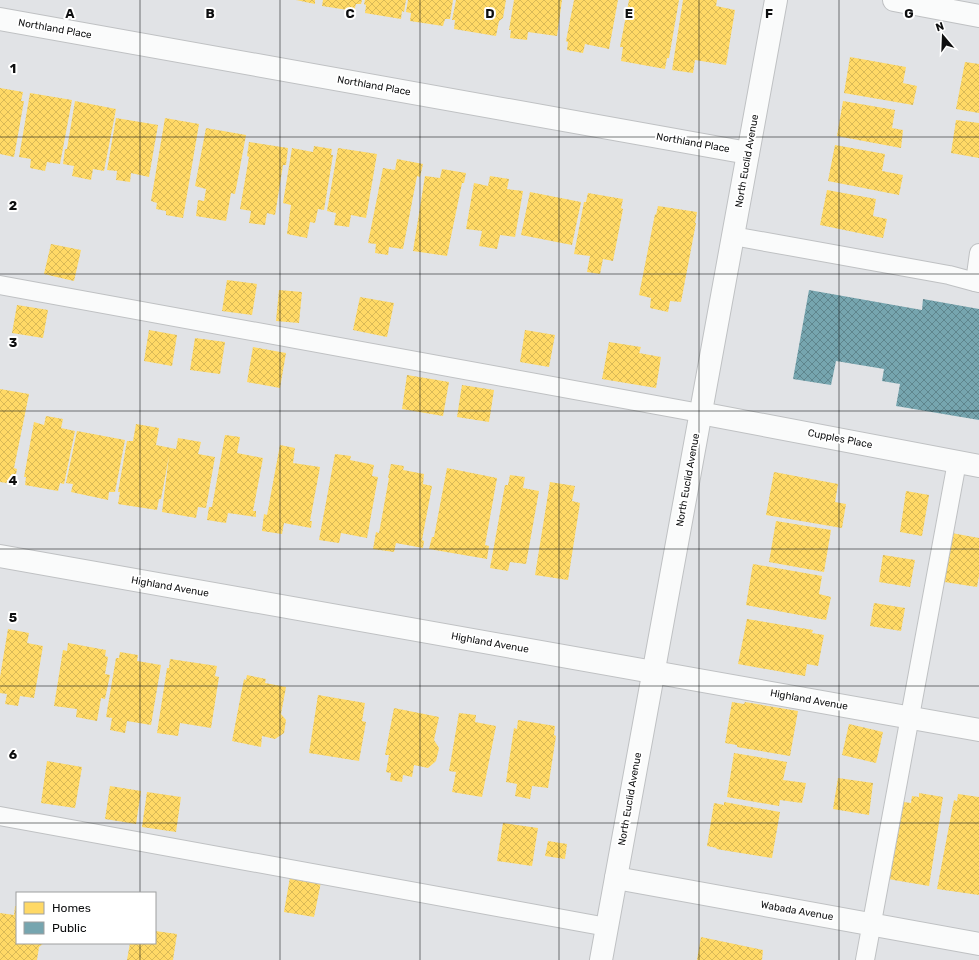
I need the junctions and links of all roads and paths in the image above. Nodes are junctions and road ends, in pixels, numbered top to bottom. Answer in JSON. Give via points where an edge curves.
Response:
{"nodes":[{"id":1,"x":776,"y":0,"type":"edge"},
{"id":2,"x":894,"y":0,"type":"edge"},
{"id":3,"x":979,"y":16,"type":"edge"},
{"id":4,"x":0,"y":19,"type":"edge"},
{"id":5,"x":748,"y":153,"type":"junction"},
{"id":6,"x":733,"y":236,"type":"junction"},
{"id":7,"x":979,"y":253,"type":"edge"},
{"id":8,"x":977,"y":283,"type":"edge"},
{"id":9,"x":0,"y":285,"type":"edge"},
{"id":10,"x":700,"y":413,"type":"junction"},
{"id":11,"x":957,"y":462,"type":"junction"},
{"id":12,"x":979,"y":466,"type":"edge"},
{"id":13,"x":0,"y":556,"type":"edge"},
{"id":14,"x":653,"y":672,"type":"junction"},
{"id":15,"x":909,"y":718,"type":"junction"},
{"id":16,"x":979,"y":730,"type":"edge"},
{"id":17,"x":0,"y":816,"type":"edge"},
{"id":18,"x":616,"y":878,"type":"junction"},
{"id":19,"x":872,"y":924,"type":"junction"},
{"id":20,"x":607,"y":927,"type":"junction"},
{"id":21,"x":979,"y":944,"type":"edge"},
{"id":22,"x":601,"y":960,"type":"edge"},
{"id":23,"x":865,"y":960,"type":"edge"}],
"edges":[{"from":1,"to":5,"type":"street","name":"North Euclid Avenue"},
{"from":2,"to":3,"type":"street"},
{"from":4,"to":5,"type":"street","name":"Northland Place"},
{"from":5,"to":6,"type":"street","name":"North Euclid Avenue"},
{"from":6,"to":8,"type":"lane","via":[[949,275]]},
{"from":6,"to":10,"type":"street","name":"North Euclid Avenue"},
{"from":7,"to":8,"type":"lane"},
{"from":9,"to":10,"type":"lane"},
{"from":10,"to":11,"type":"street","name":"Cupples Place"},
{"from":10,"to":14,"type":"street","name":"North Euclid Avenue"},
{"from":11,"to":12,"type":"street","name":"Cupples Place"},
{"from":11,"to":15,"type":"lane"},
{"from":13,"to":14,"type":"street","name":"Highland Avenue"},
{"from":14,"to":15,"type":"street","name":"Highland Avenue"},
{"from":14,"to":18,"type":"street","name":"North Euclid Avenue"},
{"from":15,"to":16,"type":"street","name":"Highland Avenue"},
{"from":15,"to":19,"type":"lane"},
{"from":17,"to":20,"type":"lane"},
{"from":18,"to":19,"type":"street","name":"Wabada Avenue"},
{"from":18,"to":20,"type":"street","name":"North Euclid Avenue"},
{"from":19,"to":21,"type":"street","name":"Wabada Avenue"},
{"from":19,"to":23,"type":"lane"},
{"from":20,"to":22,"type":"street","name":"North Euclid Avenue"}]}
